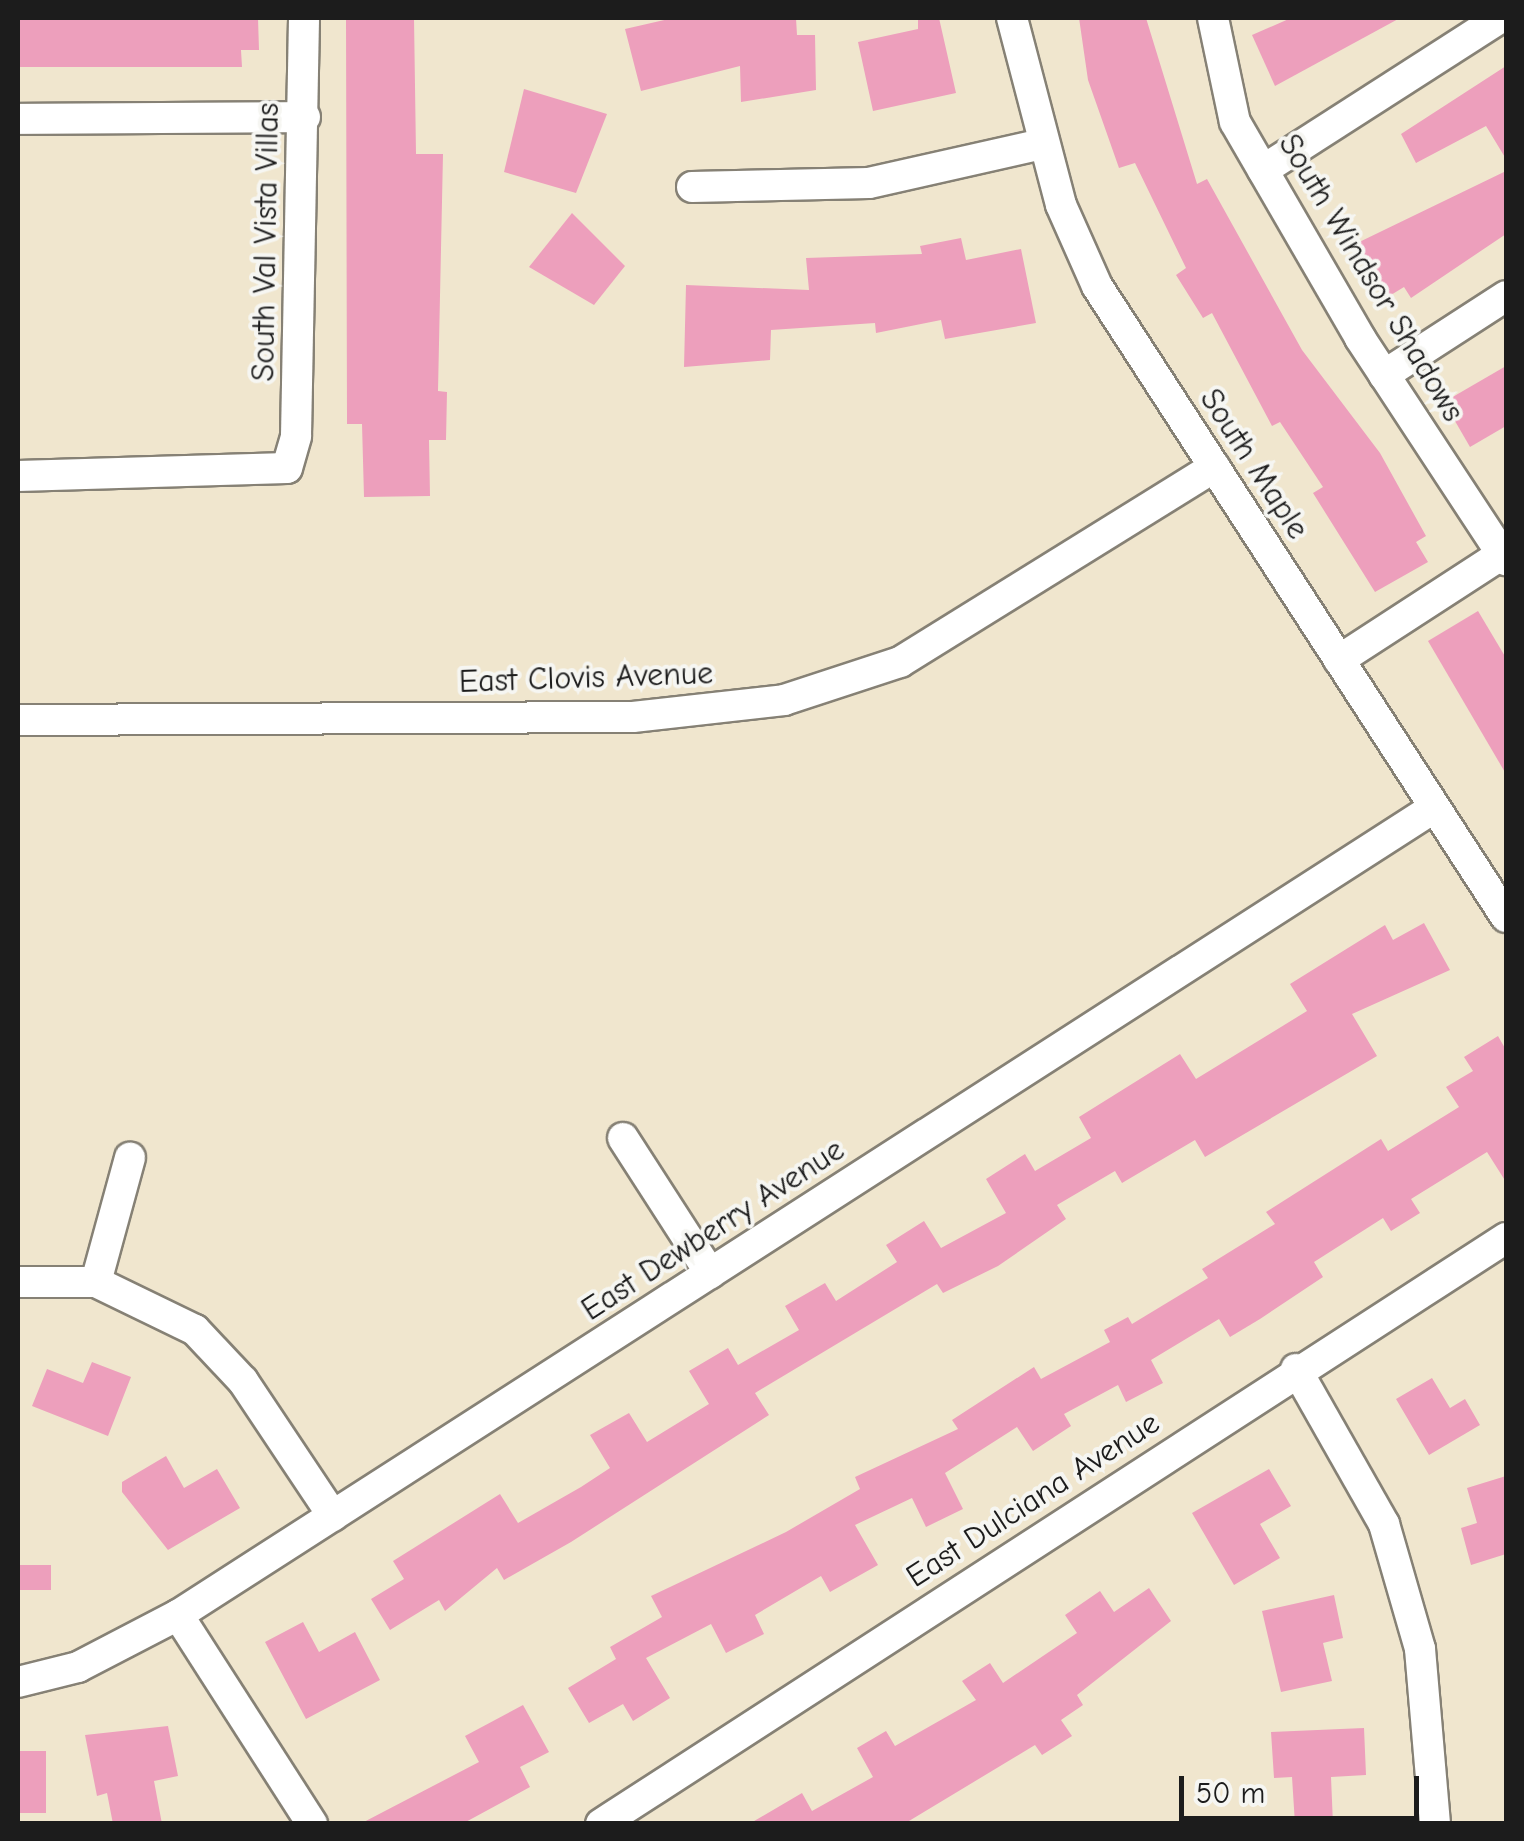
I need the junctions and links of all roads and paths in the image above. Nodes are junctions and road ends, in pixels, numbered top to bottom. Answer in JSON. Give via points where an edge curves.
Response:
{"nodes":[{"id":1,"x":304,"y":18,"type":"edge"},
{"id":2,"x":1012,"y":18,"type":"edge"},
{"id":3,"x":1212,"y":18,"type":"edge"},
{"id":4,"x":1500,"y":18,"type":"edge"},
{"id":5,"x":305,"y":117,"type":"junction"},
{"id":6,"x":18,"y":119,"type":"edge"},
{"id":7,"x":1042,"y":144,"type":"junction"},
{"id":8,"x":1263,"y":170,"type":"junction"},
{"id":9,"x":692,"y":187,"type":"dead end"},
{"id":10,"x":1506,"y":296,"type":"edge"},
{"id":11,"x":1384,"y":375,"type":"junction"},
{"id":12,"x":1215,"y":468,"type":"junction"},
{"id":13,"x":18,"y":476,"type":"edge"},
{"id":14,"x":1504,"y":557,"type":"edge"},
{"id":15,"x":1339,"y":660,"type":"junction"},
{"id":16,"x":18,"y":720,"type":"edge"},
{"id":17,"x":1432,"y":809,"type":"junction"},
{"id":18,"x":1506,"y":917,"type":"edge"},
{"id":19,"x":623,"y":1138,"type":"dead end"},
{"id":20,"x":130,"y":1158,"type":"dead end"},
{"id":21,"x":1506,"y":1238,"type":"edge"},
{"id":22,"x":710,"y":1273,"type":"junction"},
{"id":23,"x":18,"y":1282,"type":"edge"},
{"id":24,"x":96,"y":1282,"type":"junction"},
{"id":25,"x":1296,"y":1369,"type":"junction"},
{"id":26,"x":333,"y":1516,"type":"junction"},
{"id":27,"x":178,"y":1615,"type":"junction"},
{"id":28,"x":18,"y":1682,"type":"edge"},
{"id":29,"x":312,"y":1824,"type":"edge"},
{"id":30,"x":601,"y":1824,"type":"edge"},
{"id":31,"x":1435,"y":1824,"type":"edge"}],
"edges":[{"from":1,"to":5,"type":"street","name":"South Val Vista Villas"},
{"from":2,"to":7,"type":"street","name":"South Maple"},
{"from":3,"to":8,"type":"street","name":"South Windsor Shadows","via":[[1235,122]]},
{"from":4,"to":8,"type":"street"},
{"from":5,"to":6,"type":"street"},
{"from":5,"to":13,"type":"street","name":"South Val Vista Villas","via":[[296,436],[287,468]]},
{"from":7,"to":9,"type":"street","via":[[869,184]]},
{"from":7,"to":12,"type":"street","name":"South Maple","via":[[1097,286]]},
{"from":8,"to":11,"type":"street","name":"South Windsor Shadows"},
{"from":10,"to":11,"type":"street"},
{"from":11,"to":14,"type":"street","name":"South Windsor Shadows"},
{"from":12,"to":15,"type":"street","name":"South Maple"},
{"from":12,"to":16,"type":"street","name":"East Clovis Avenue","via":[[900,662],[784,700],[634,717]]},
{"from":14,"to":15,"type":"street"},
{"from":15,"to":17,"type":"street","name":"South Maple"},
{"from":17,"to":18,"type":"street","name":"South Maple"},
{"from":17,"to":22,"type":"street","name":"East Dewberry Avenue"},
{"from":19,"to":22,"type":"street"},
{"from":20,"to":24,"type":"street"},
{"from":21,"to":25,"type":"street","name":"East Dulciana Avenue"},
{"from":22,"to":26,"type":"street","name":"East Dewberry Avenue"},
{"from":23,"to":24,"type":"street"},
{"from":24,"to":26,"type":"street","via":[[195,1330],[243,1380]]},
{"from":25,"to":30,"type":"street","name":"East Dulciana Avenue"},
{"from":25,"to":31,"type":"street","via":[[1384,1524],[1420,1649]]},
{"from":26,"to":27,"type":"street","name":"East Dewberry Avenue"},
{"from":27,"to":28,"type":"street","name":"East Dewberry Avenue","via":[[78,1667]]},
{"from":27,"to":29,"type":"street"}]}
